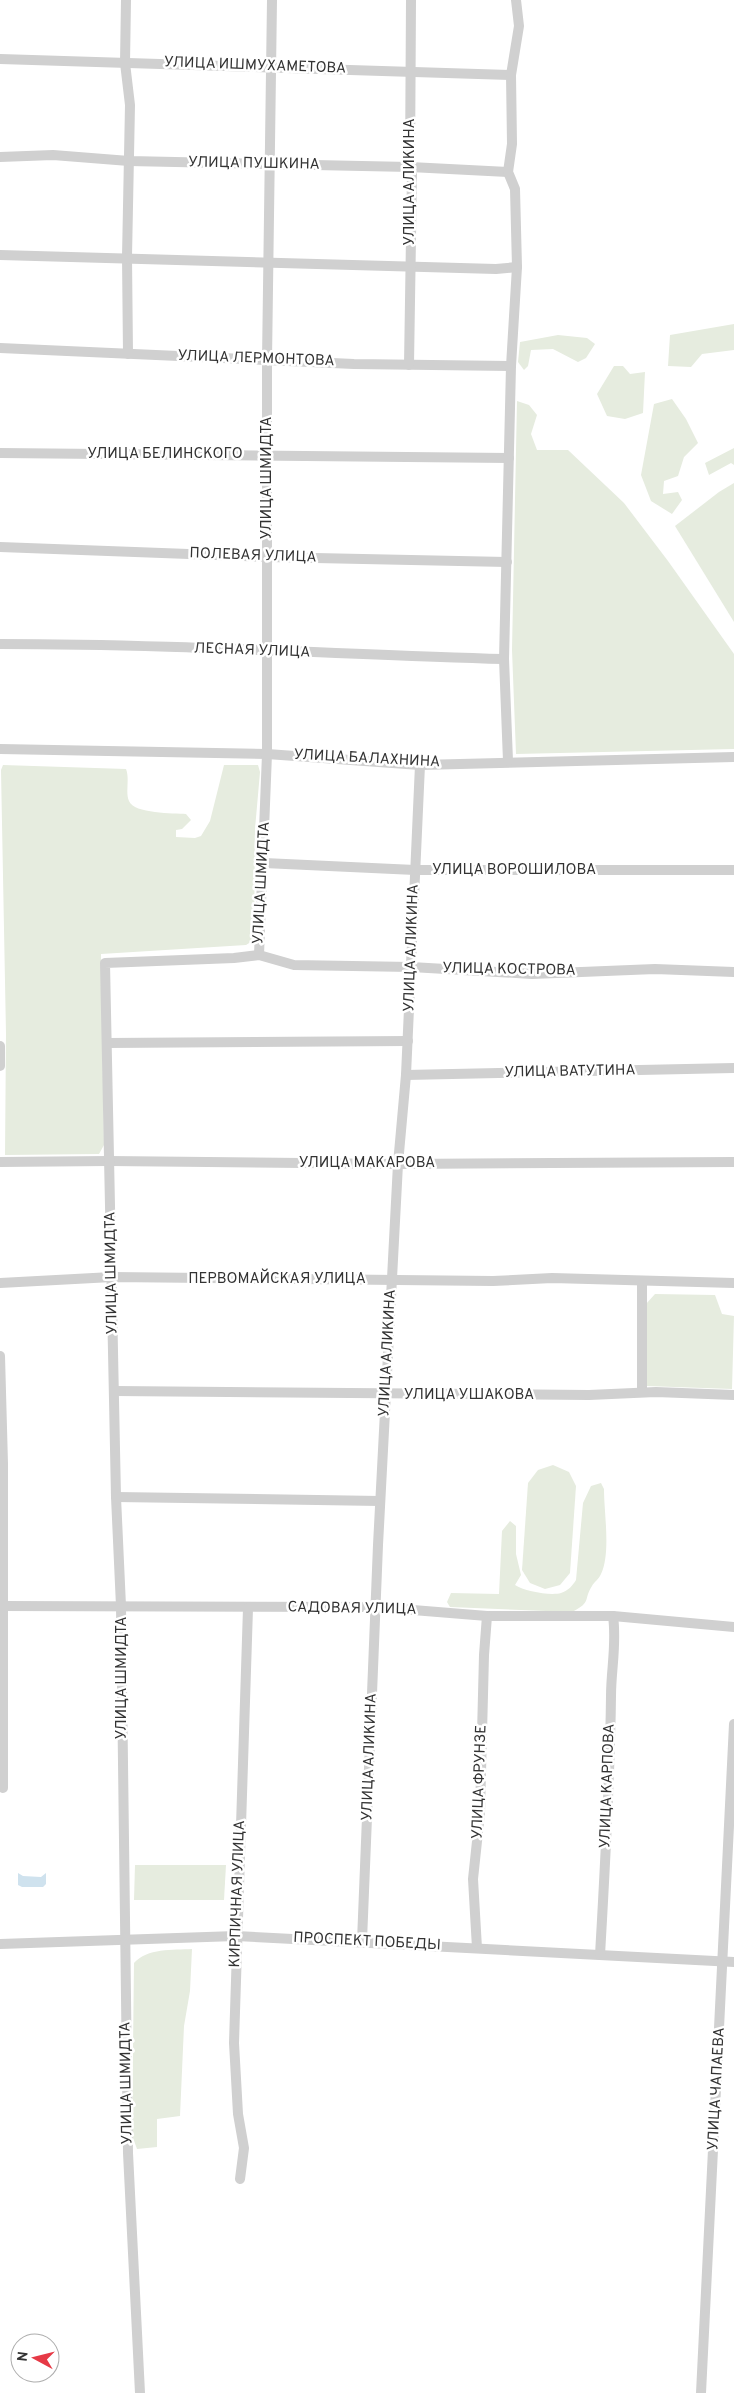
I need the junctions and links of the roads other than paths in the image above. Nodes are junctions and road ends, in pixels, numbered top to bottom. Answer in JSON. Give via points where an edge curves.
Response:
{"nodes":[{"id":1,"x":126,"y":0,"type":"edge"},
{"id":2,"x":272,"y":0,"type":"edge"},
{"id":3,"x":411,"y":0,"type":"edge"},
{"id":4,"x":516,"y":0,"type":"edge"},
{"id":5,"x":0,"y":59,"type":"edge"},
{"id":6,"x":125,"y":63,"type":"junction"},
{"id":7,"x":271,"y":67,"type":"junction"},
{"id":8,"x":411,"y":71,"type":"junction"},
{"id":9,"x":511,"y":76,"type":"junction"},
{"id":10,"x":0,"y":157,"type":"edge"},
{"id":11,"x":129,"y":162,"type":"junction"},
{"id":12,"x":269,"y":165,"type":"junction"},
{"id":13,"x":410,"y":167,"type":"junction"},
{"id":14,"x":508,"y":172,"type":"junction"},
{"id":15,"x":0,"y":255,"type":"edge"},
{"id":16,"x":127,"y":257,"type":"junction"},
{"id":17,"x":268,"y":263,"type":"junction"},
{"id":18,"x":410,"y":266,"type":"junction"},
{"id":19,"x":517,"y":267,"type":"junction"},
{"id":20,"x":0,"y":348,"type":"edge"},
{"id":21,"x":128,"y":354,"type":"junction"},
{"id":22,"x":267,"y":360,"type":"junction"},
{"id":23,"x":409,"y":364,"type":"junction"},
{"id":24,"x":511,"y":366,"type":"junction"},
{"id":25,"x":0,"y":453,"type":"edge"},
{"id":26,"x":268,"y":455,"type":"junction"},
{"id":27,"x":510,"y":458,"type":"junction"},
{"id":28,"x":0,"y":547,"type":"edge"},
{"id":29,"x":267,"y":557,"type":"junction"},
{"id":30,"x":507,"y":562,"type":"junction"},
{"id":31,"x":0,"y":644,"type":"edge"},
{"id":32,"x":266,"y":650,"type":"junction"},
{"id":33,"x":504,"y":659,"type":"junction"},
{"id":34,"x":0,"y":749,"type":"edge"},
{"id":35,"x":267,"y":754,"type":"junction"},
{"id":36,"x":734,"y":756,"type":"edge"},
{"id":37,"x":508,"y":761,"type":"junction"},
{"id":38,"x":420,"y":764,"type":"junction"},
{"id":39,"x":264,"y":863,"type":"junction"},
{"id":40,"x":415,"y":870,"type":"junction"},
{"id":41,"x":734,"y":870,"type":"edge"},
{"id":42,"x":259,"y":955,"type":"junction"},
{"id":43,"x":105,"y":963,"type":"joint"},
{"id":44,"x":411,"y":967,"type":"junction"},
{"id":45,"x":734,"y":972,"type":"edge"},
{"id":46,"x":408,"y":1041,"type":"junction"},
{"id":47,"x":107,"y":1043,"type":"junction"},
{"id":48,"x":0,"y":1046,"type":"edge"},
{"id":49,"x":0,"y":1056,"type":"edge"},
{"id":50,"x":0,"y":1066,"type":"edge"},
{"id":51,"x":734,"y":1068,"type":"edge"},
{"id":52,"x":406,"y":1075,"type":"junction"},
{"id":53,"x":109,"y":1161,"type":"junction"},
{"id":54,"x":0,"y":1162,"type":"edge"},
{"id":55,"x":734,"y":1162,"type":"edge"},
{"id":56,"x":398,"y":1164,"type":"junction"},
{"id":57,"x":112,"y":1277,"type":"junction"},
{"id":58,"x":392,"y":1279,"type":"junction"},
{"id":59,"x":642,"y":1281,"type":"junction"},
{"id":60,"x":0,"y":1283,"type":"edge"},
{"id":61,"x":734,"y":1283,"type":"edge"},
{"id":62,"x":0,"y":1356,"type":"edge"},
{"id":63,"x":115,"y":1391,"type":"junction"},
{"id":64,"x":642,"y":1392,"type":"junction"},
{"id":65,"x":386,"y":1394,"type":"junction"},
{"id":66,"x":734,"y":1395,"type":"edge"},
{"id":67,"x":116,"y":1497,"type":"junction"},
{"id":68,"x":380,"y":1501,"type":"junction"},
{"id":69,"x":2,"y":1606,"type":"edge"},
{"id":70,"x":122,"y":1606,"type":"junction"},
{"id":71,"x":376,"y":1606,"type":"junction"},
{"id":72,"x":248,"y":1608,"type":"junction"},
{"id":73,"x":487,"y":1616,"type":"junction"},
{"id":74,"x":613,"y":1616,"type":"junction"},
{"id":75,"x":734,"y":1627,"type":"edge"},
{"id":76,"x":734,"y":1724,"type":"edge"},
{"id":77,"x":3,"y":1788,"type":"dead end"},
{"id":78,"x":236,"y":1936,"type":"junction"},
{"id":79,"x":124,"y":1940,"type":"junction"},
{"id":80,"x":362,"y":1941,"type":"junction"},
{"id":81,"x":0,"y":1944,"type":"edge"},
{"id":82,"x":477,"y":1948,"type":"junction"},
{"id":83,"x":600,"y":1955,"type":"junction"},
{"id":84,"x":729,"y":1962,"type":"edge"},
{"id":85,"x":240,"y":2179,"type":"dead end"},
{"id":86,"x":140,"y":2393,"type":"edge"},
{"id":87,"x":701,"y":2393,"type":"edge"}],
"edges":[{"from":1,"to":6,"type":"street"},
{"from":2,"to":7,"type":"street","name":"УЛИЦА ШМИДТА"},
{"from":3,"to":8,"type":"street","name":"УЛИЦА АЛИКИНА"},
{"from":4,"to":9,"type":"street","via":[[519,26]]},
{"from":5,"to":6,"type":"street","name":"УЛИЦА ИШМУХАМЕТОВА"},
{"from":6,"to":7,"type":"street","name":"УЛИЦА ИШМУХАМЕТОВА"},
{"from":6,"to":11,"type":"street","via":[[130,105]]},
{"from":7,"to":8,"type":"street","name":"УЛИЦА ИШМУХАМЕТОВА"},
{"from":7,"to":12,"type":"street","name":"УЛИЦА ШМИДТА"},
{"from":8,"to":9,"type":"street","name":"УЛИЦА ИШМУХАМЕТОВА"},
{"from":8,"to":13,"type":"street","name":"УЛИЦА АЛИКИНА"},
{"from":9,"to":14,"type":"street","via":[[512,144]]},
{"from":10,"to":11,"type":"street","name":"УЛИЦА ПУШКИНА","via":[[53,155]]},
{"from":11,"to":12,"type":"street","name":"УЛИЦА ПУШКИНА"},
{"from":11,"to":16,"type":"street"},
{"from":12,"to":13,"type":"street","name":"УЛИЦА ПУШКИНА"},
{"from":12,"to":17,"type":"street","name":"УЛИЦА ШМИДТА"},
{"from":13,"to":14,"type":"street","name":"УЛИЦА ПУШКИНА"},
{"from":13,"to":18,"type":"street","name":"УЛИЦА АЛИКИНА"},
{"from":14,"to":19,"type":"street","via":[[515,189]]},
{"from":15,"to":16,"type":"street"},
{"from":16,"to":17,"type":"street"},
{"from":16,"to":21,"type":"street"},
{"from":17,"to":18,"type":"street"},
{"from":17,"to":22,"type":"street","name":"УЛИЦА ШМИДТА"},
{"from":18,"to":19,"type":"street"},
{"from":18,"to":23,"type":"street","name":"УЛИЦА АЛИКИНА"},
{"from":19,"to":24,"type":"street"},
{"from":20,"to":21,"type":"street","name":"УЛИЦА ЛЕРМОНТОВА"},
{"from":21,"to":22,"type":"street","name":"УЛИЦА ЛЕРМОНТОВА"},
{"from":22,"to":23,"type":"street","name":"УЛИЦА ЛЕРМОНТОВА"},
{"from":22,"to":26,"type":"street","name":"УЛИЦА ШМИДТА"},
{"from":23,"to":24,"type":"street","name":"УЛИЦА ЛЕРМОНТОВА"},
{"from":24,"to":27,"type":"street"},
{"from":25,"to":26,"type":"street","name":"УЛИЦА БЕЛИНСКОГО"},
{"from":26,"to":27,"type":"street","name":"УЛИЦА БЕЛИНСКОГО"},
{"from":26,"to":29,"type":"street","name":"УЛИЦА ШМИДТА"},
{"from":27,"to":30,"type":"street"},
{"from":28,"to":29,"type":"street","name":"ПОЛЕВАЯ УЛИЦА"},
{"from":29,"to":30,"type":"street","name":"ПОЛЕВАЯ УЛИЦА"},
{"from":29,"to":32,"type":"street","name":"УЛИЦА ШМИДТА"},
{"from":30,"to":33,"type":"street"},
{"from":31,"to":32,"type":"street","name":"ЛЕСНАЯ УЛИЦА"},
{"from":32,"to":33,"type":"street","name":"ЛЕСНАЯ УЛИЦА"},
{"from":32,"to":35,"type":"street","name":"УЛИЦА ШМИДТА"},
{"from":33,"to":37,"type":"street"},
{"from":34,"to":35,"type":"street","name":"УЛИЦА БАЛАХНИНА"},
{"from":35,"to":38,"type":"street","name":"УЛИЦА БАЛАХНИНА"},
{"from":35,"to":39,"type":"street","name":"УЛИЦА ШМИДТА"},
{"from":36,"to":37,"type":"street","name":"УЛИЦА БАЛАХНИНА"},
{"from":37,"to":38,"type":"street","name":"УЛИЦА БАЛАХНИНА"},
{"from":38,"to":40,"type":"street","name":"УЛИЦА АЛИКИНА"},
{"from":39,"to":40,"type":"street","name":"УЛИЦА ВОРОШИЛОВА"},
{"from":39,"to":42,"type":"street","name":"УЛИЦА ШМИДТА"},
{"from":40,"to":41,"type":"street","name":"УЛИЦА ВОРОШИЛОВА"},
{"from":40,"to":44,"type":"street","name":"УЛИЦА АЛИКИНА"},
{"from":42,"to":43,"type":"street","name":"УЛИЦА КОСТРОВА"},
{"from":42,"to":44,"type":"street","name":"УЛИЦА КОСТРОВА","via":[[294,965]]},
{"from":43,"to":47,"type":"street","name":"УЛИЦА ШМИДТА"},
{"from":44,"to":45,"type":"street","name":"УЛИЦА КОСТРОВА","via":[[532,974],[655,969]]},
{"from":44,"to":46,"type":"street","name":"УЛИЦА АЛИКИНА"},
{"from":46,"to":47,"type":"street"},
{"from":46,"to":52,"type":"street","name":"УЛИЦА АЛИКИНА"},
{"from":47,"to":53,"type":"street","name":"УЛИЦА ШМИДТА"},
{"from":48,"to":49,"type":"street"},
{"from":49,"to":50,"type":"street"},
{"from":51,"to":52,"type":"street","name":"УЛИЦА ВАТУТИНА"},
{"from":52,"to":56,"type":"street","name":"УЛИЦА АЛИКИНА"},
{"from":53,"to":54,"type":"street","name":"УЛИЦА МАКАРОВА"},
{"from":53,"to":56,"type":"street","name":"УЛИЦА МАКАРОВА"},
{"from":53,"to":57,"type":"street","name":"УЛИЦА ШМИДТА"},
{"from":55,"to":56,"type":"street","name":"УЛИЦА МАКАРОВА"},
{"from":56,"to":58,"type":"street","name":"УЛИЦА АЛИКИНА"},
{"from":57,"to":58,"type":"street","name":"ПЕРВОМАЙСКАЯ УЛИЦА"},
{"from":57,"to":60,"type":"street","name":"ПЕРВОМАЙСКАЯ УЛИЦА"},
{"from":57,"to":63,"type":"street","name":"УЛИЦА ШМИДТА"},
{"from":58,"to":59,"type":"street","name":"ПЕРВОМАЙСКАЯ УЛИЦА"},
{"from":58,"to":65,"type":"street","name":"УЛИЦА АЛИКИНА"},
{"from":59,"to":61,"type":"street","name":"ПЕРВОМАЙСКАЯ УЛИЦА"},
{"from":59,"to":64,"type":"street"},
{"from":62,"to":69,"type":"street"},
{"from":63,"to":65,"type":"street","name":"УЛИЦА УШАКОВА"},
{"from":63,"to":67,"type":"street","name":"УЛИЦА ШМИДТА"},
{"from":64,"to":65,"type":"street","name":"УЛИЦА УШАКОВА","via":[[589,1395]]},
{"from":64,"to":66,"type":"street","name":"УЛИЦА УШАКОВА"},
{"from":65,"to":68,"type":"street","name":"УЛИЦА АЛИКИНА"},
{"from":67,"to":68,"type":"street"},
{"from":67,"to":70,"type":"street","name":"УЛИЦА ШМИДТА"},
{"from":68,"to":71,"type":"street","name":"УЛИЦА АЛИКИНА"},
{"from":69,"to":70,"type":"street","name":"САДОВАЯ УЛИЦА"},
{"from":69,"to":77,"type":"street"},
{"from":70,"to":72,"type":"street","name":"САДОВАЯ УЛИЦА"},
{"from":70,"to":79,"type":"street","name":"УЛИЦА ШМИДТА"},
{"from":71,"to":72,"type":"street","name":"САДОВАЯ УЛИЦА"},
{"from":71,"to":73,"type":"street","name":"САДОВАЯ УЛИЦА"},
{"from":71,"to":80,"type":"street","name":"УЛИЦА АЛИКИНА"},
{"from":72,"to":78,"type":"street","name":"КИРПИЧНАЯ УЛИЦА"},
{"from":73,"to":74,"type":"street","name":"САДОВАЯ УЛИЦА"},
{"from":73,"to":82,"type":"street","name":"УЛИЦА ФРУНЗЕ","via":[[480,1813],[473,1879]]},
{"from":74,"to":75,"type":"street","name":"САДОВАЯ УЛИЦА"},
{"from":74,"to":83,"type":"street","name":"УЛИЦА КАРПОВА","via":[[616,1636],[611,1692],[610,1795]]},
{"from":76,"to":84,"type":"street","name":"УЛИЦА ЧАПАЕВА"},
{"from":78,"to":79,"type":"street","name":"ПРОСПЕКТ ПОБЕДЫ"},
{"from":78,"to":80,"type":"street","name":"ПРОСПЕКТ ПОБЕДЫ"},
{"from":78,"to":85,"type":"street","name":"КИРПИЧНАЯ УЛИЦА","via":[[234,2043],[238,2114],[244,2148]]},
{"from":79,"to":81,"type":"street","name":"ПРОСПЕКТ ПОБЕДЫ"},
{"from":79,"to":86,"type":"street","name":"УЛИЦА ШМИДТА","via":[[128,2153]]},
{"from":80,"to":82,"type":"street","name":"ПРОСПЕКТ ПОБЕДЫ"},
{"from":82,"to":83,"type":"street","name":"ПРОСПЕКТ ПОБЕДЫ"},
{"from":83,"to":84,"type":"street","name":"ПРОСПЕКТ ПОБЕДЫ"},
{"from":84,"to":87,"type":"street","name":"УЛИЦА ЧАПАЕВА"}]}
